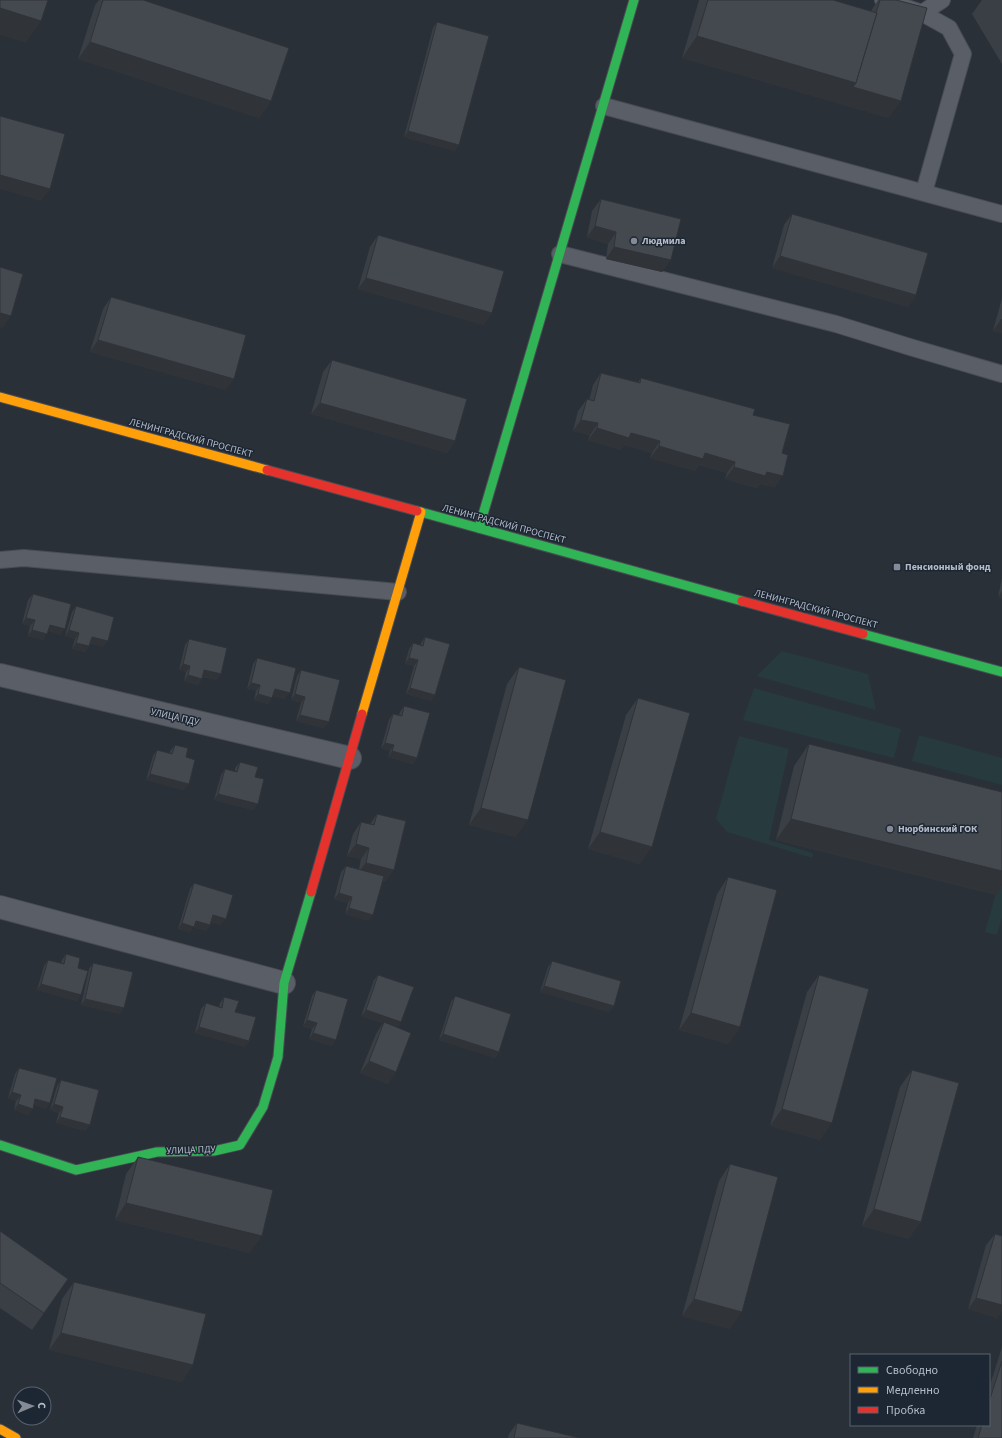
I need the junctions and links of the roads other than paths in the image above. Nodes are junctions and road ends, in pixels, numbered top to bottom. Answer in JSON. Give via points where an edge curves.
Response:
{"nodes":[{"id":1,"x":634,"y":0,"type":"edge"},
{"id":2,"x":883,"y":0,"type":"edge"},
{"id":3,"x":942,"y":0,"type":"edge"},
{"id":4,"x":922,"y":13,"type":"junction"},
{"id":5,"x":604,"y":106,"type":"junction"},
{"id":6,"x":924,"y":192,"type":"junction"},
{"id":7,"x":1002,"y":214,"type":"edge"},
{"id":8,"x":560,"y":254,"type":"junction"},
{"id":9,"x":1002,"y":374,"type":"edge"},
{"id":10,"x":0,"y":397,"type":"edge"},
{"id":11,"x":421,"y":512,"type":"junction"},
{"id":12,"x":479,"y":528,"type":"junction"},
{"id":13,"x":0,"y":560,"type":"edge"},
{"id":14,"x":398,"y":592,"type":"junction"},
{"id":15,"x":1002,"y":672,"type":"edge"},
{"id":16,"x":0,"y":676,"type":"edge"},
{"id":17,"x":350,"y":758,"type":"junction"},
{"id":18,"x":0,"y":907,"type":"edge"},
{"id":19,"x":284,"y":983,"type":"junction"},
{"id":20,"x":0,"y":1145,"type":"edge"},
{"id":21,"x":0,"y":1429,"type":"edge"},
{"id":22,"x":16,"y":1438,"type":"edge"}],
"edges":[{"from":1,"to":5,"type":"street"},
{"from":2,"to":4,"type":"lane"},
{"from":3,"to":4,"type":"lane"},
{"from":4,"to":6,"type":"lane","via":[[949,28],[963,54]]},
{"from":5,"to":6,"type":"lane"},
{"from":5,"to":8,"type":"street"},
{"from":6,"to":7,"type":"lane"},
{"from":8,"to":9,"type":"lane","via":[[836,324]]},
{"from":8,"to":12,"type":"street"},
{"from":10,"to":11,"type":"street","name":"ЛЕНИНГРАДСКИЙ ПРОСПЕКТ"},
{"from":11,"to":12,"type":"street","name":"ЛЕНИНГРАДСКИЙ ПРОСПЕКТ"},
{"from":11,"to":14,"type":"street","name":"УЛИЦА ПДУ"},
{"from":12,"to":15,"type":"street","name":"ЛЕНИНГРАДСКИЙ ПРОСПЕКТ"},
{"from":13,"to":14,"type":"lane","via":[[24,558]]},
{"from":14,"to":17,"type":"street","name":"УЛИЦА ПДУ"},
{"from":16,"to":17,"type":"street","name":"УЛИЦА ПДУ"},
{"from":17,"to":19,"type":"street","name":"УЛИЦА ПДУ"},
{"from":18,"to":19,"type":"street"},
{"from":19,"to":20,"type":"street","name":"УЛИЦА ПДУ","via":[[278,1057],[263,1107],[240,1145],[214,1151],[157,1152],[76,1170]]},
{"from":21,"to":22,"type":"street"}]}
